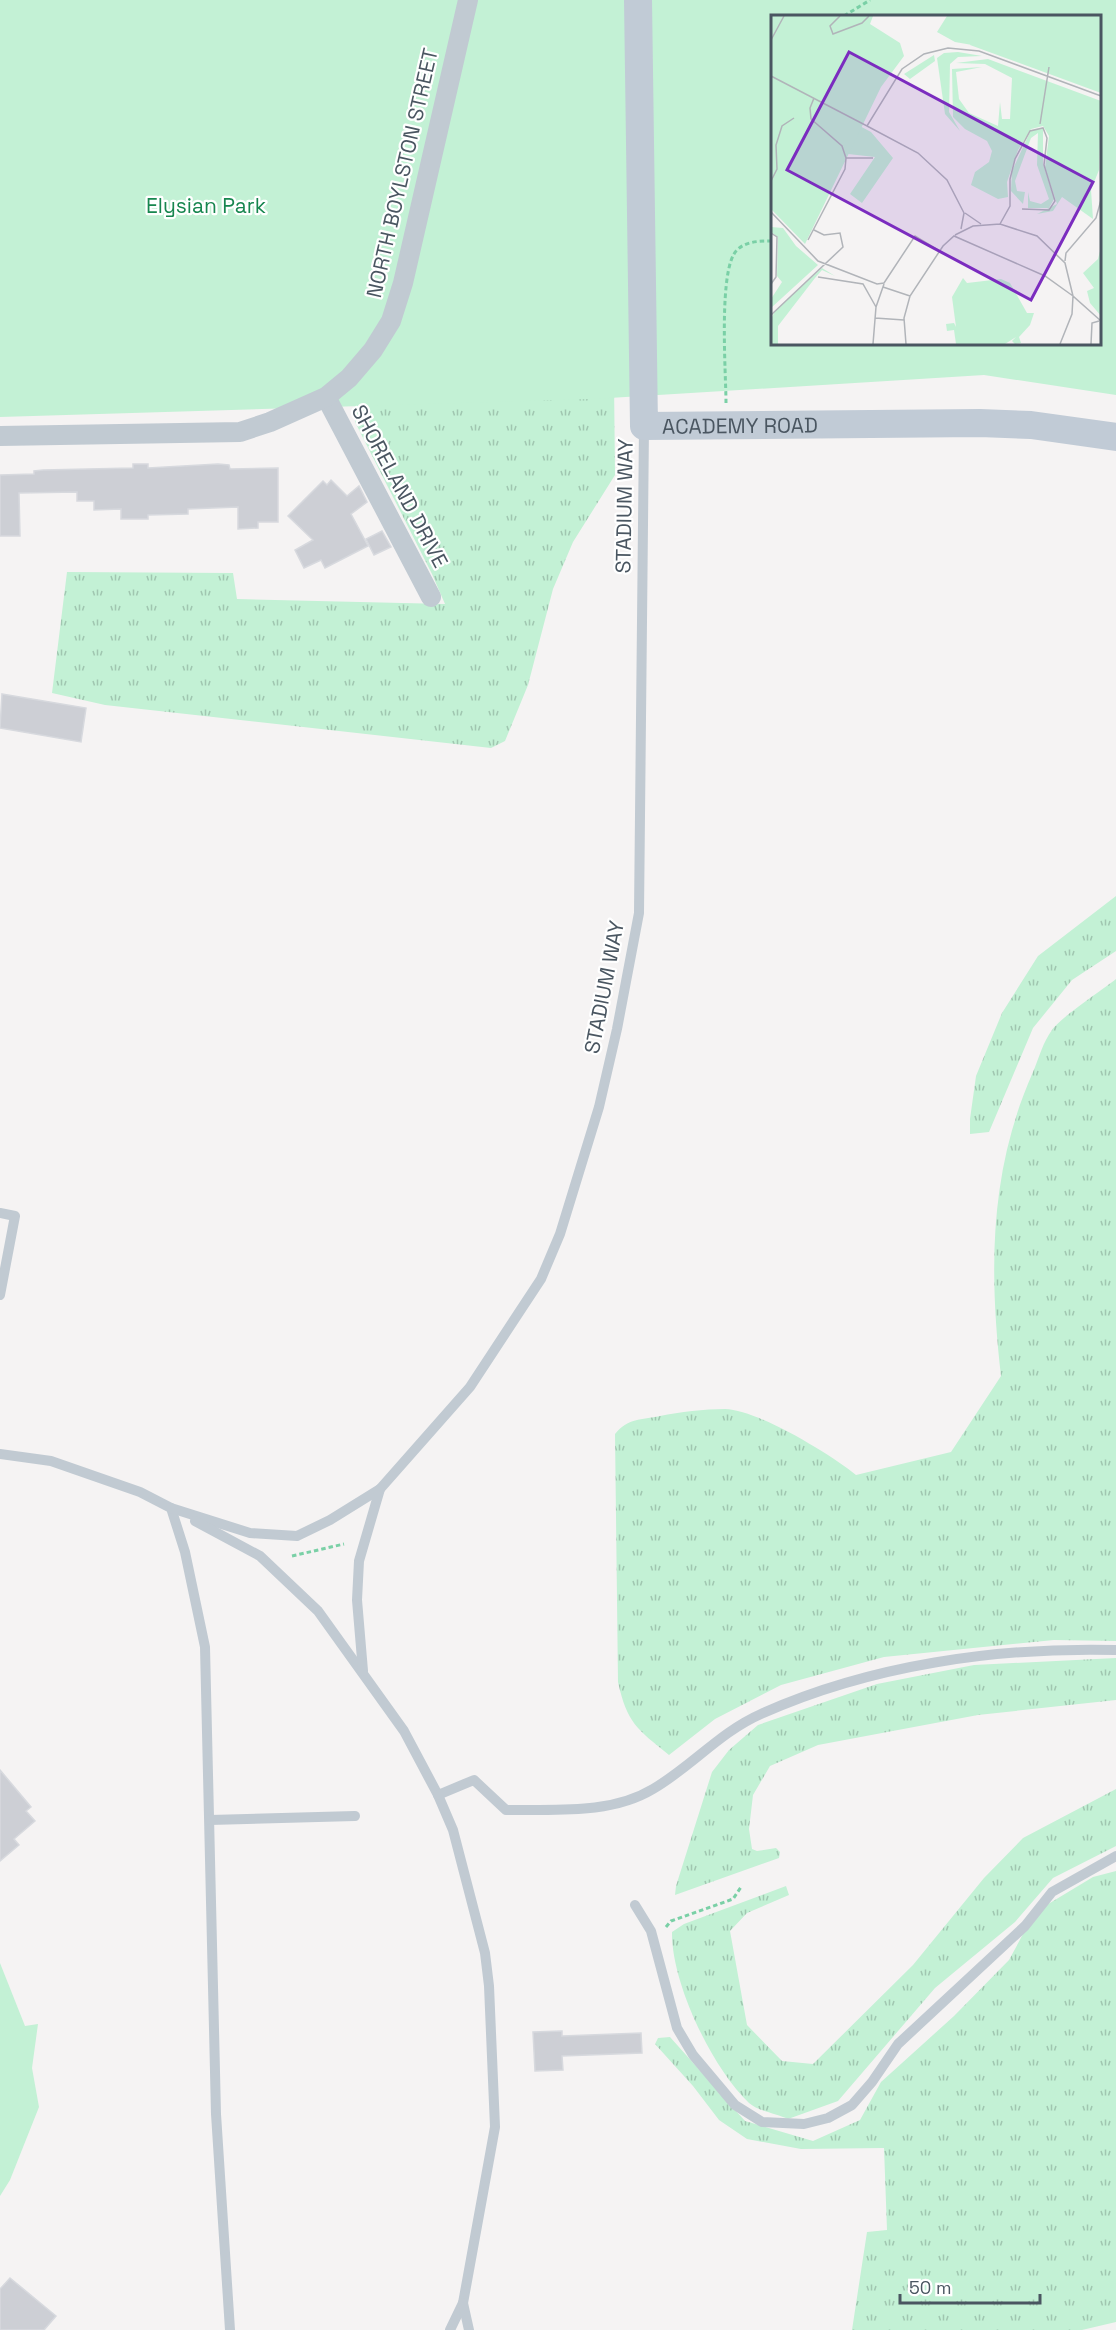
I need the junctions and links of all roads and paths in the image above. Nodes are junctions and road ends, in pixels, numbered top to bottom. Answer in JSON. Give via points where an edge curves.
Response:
{"nodes":[{"id":1,"x":468,"y":0,"type":"edge"},
{"id":2,"x":638,"y":0,"type":"edge"},
{"id":3,"x":870,"y":0,"type":"edge"},
{"id":4,"x":846,"y":15,"type":"edge"},
{"id":5,"x":771,"y":241,"type":"edge"},
{"id":6,"x":326,"y":397,"type":"junction"},
{"id":7,"x":644,"y":426,"type":"junction"},
{"id":8,"x":726,"y":426,"type":"junction"},
{"id":9,"x":0,"y":436,"type":"edge"},
{"id":10,"x":1116,"y":437,"type":"edge"},
{"id":11,"x":431,"y":597,"type":"dead end"},
{"id":12,"x":0,"y":1213,"type":"edge"},
{"id":13,"x":0,"y":1294,"type":"edge"},
{"id":14,"x":0,"y":1454,"type":"edge"},
{"id":15,"x":380,"y":1489,"type":"junction"},
{"id":16,"x":171,"y":1508,"type":"junction"},
{"id":17,"x":344,"y":1544,"type":"dead end"},
{"id":18,"x":292,"y":1555,"type":"dead end"},
{"id":19,"x":1116,"y":1650,"type":"edge"},
{"id":20,"x":363,"y":1672,"type":"junction"},
{"id":21,"x":438,"y":1795,"type":"junction"},
{"id":22,"x":355,"y":1816,"type":"dead end"},
{"id":23,"x":210,"y":1820,"type":"junction"},
{"id":24,"x":1116,"y":1856,"type":"edge"},
{"id":25,"x":741,"y":1887,"type":"dead end"},
{"id":26,"x":635,"y":1905,"type":"dead end"},
{"id":27,"x":665,"y":1929,"type":"dead end"},
{"id":28,"x":463,"y":2303,"type":"junction"},
{"id":29,"x":230,"y":2330,"type":"edge"},
{"id":30,"x":450,"y":2330,"type":"edge"},
{"id":31,"x":469,"y":2330,"type":"edge"}],
"edges":[{"from":1,"to":6,"type":"street","name":"NORTH BOYLSTON STREET","via":[[403,284],[391,321],[373,350]]},
{"from":2,"to":7,"type":"main road","name":"ACADEMY ROAD"},
{"from":3,"to":4,"type":"path"},
{"from":5,"to":8,"type":"path","via":[[752,242],[737,250],[728,264]]},
{"from":6,"to":9,"type":"street","name":"NORTH BOYLSTON STREET","via":[[240,432]]},
{"from":6,"to":11,"type":"street","name":"SHORELAND DRIVE"},
{"from":7,"to":8,"type":"main road","name":"ACADEMY ROAD"},
{"from":7,"to":15,"type":"lane","name":"STADIUM WAY","via":[[639,913],[598,1107],[560,1234],[541,1279],[470,1387]]},
{"from":8,"to":10,"type":"main road","name":"ACADEMY ROAD","via":[[990,423]]},
{"from":12,"to":13,"type":"lane","via":[[15,1216]]},
{"from":14,"to":16,"type":"lane","via":[[51,1461],[141,1492]]},
{"from":15,"to":16,"type":"lane","name":"STADIUM WAY","via":[[297,1536],[250,1533]]},
{"from":15,"to":20,"type":"lane","name":"STADIUM WAY","via":[[359,1561],[357,1600]]},
{"from":16,"to":20,"type":"lane","via":[[260,1556],[318,1611]]},
{"from":16,"to":23,"type":"lane","via":[[185,1551],[205,1647]]},
{"from":17,"to":18,"type":"path"},
{"from":19,"to":21,"type":"lane","via":[[981,1655],[814,1692],[751,1719],[652,1790],[610,1806],[506,1810],[474,1780]]},
{"from":20,"to":21,"type":"lane","via":[[404,1731]]},
{"from":21,"to":28,"type":"lane","via":[[453,1830],[485,1953],[490,1995],[495,2127]]},
{"from":22,"to":23,"type":"lane"},
{"from":23,"to":29,"type":"lane","via":[[216,2114]]},
{"from":24,"to":26,"type":"lane","via":[[1052,1892],[1025,1926],[898,2044],[852,2105],[828,2118],[804,2124],[762,2122],[735,2105],[693,2055],[676,2028],[651,1931]]},
{"from":25,"to":27,"type":"path","via":[[733,1899],[671,1921]]},
{"from":28,"to":30,"type":"lane"},
{"from":28,"to":31,"type":"lane"}]}
